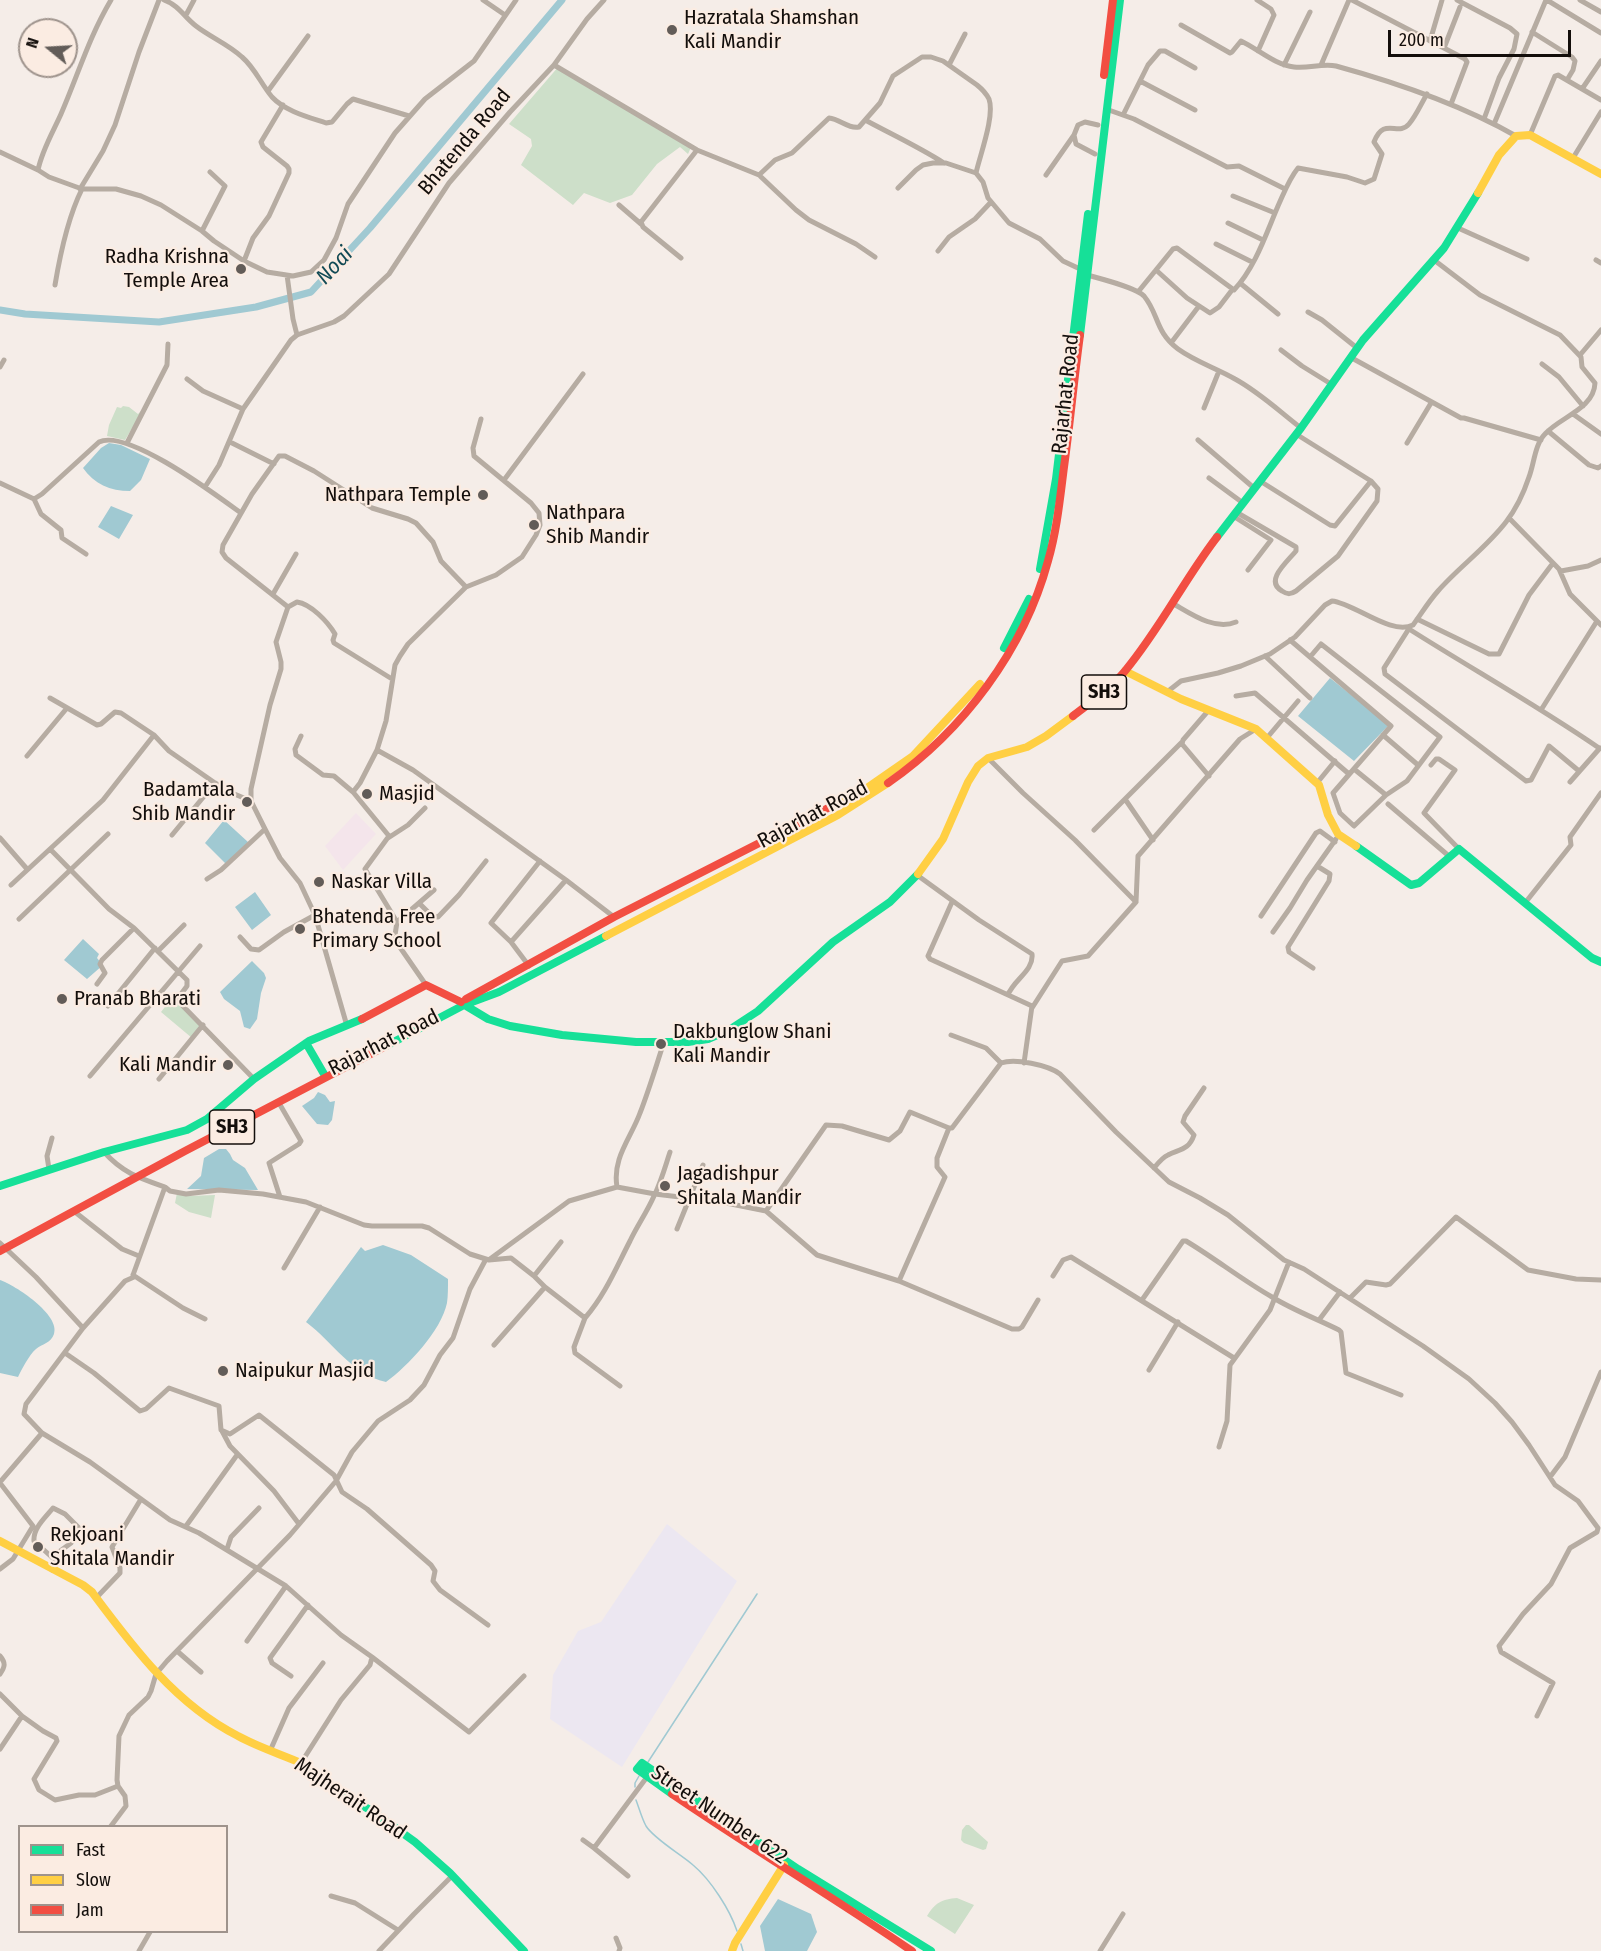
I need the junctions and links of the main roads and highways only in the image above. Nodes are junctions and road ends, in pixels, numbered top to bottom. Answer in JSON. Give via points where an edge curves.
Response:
{"nodes":[{"id":1,"x":1113,"y":0,"type":"edge"},
{"id":2,"x":1120,"y":0,"type":"edge"},
{"id":3,"x":1601,"y":174,"type":"edge"},
{"id":4,"x":1082,"y":272,"type":"junction"},
{"id":5,"x":1125,"y":671,"type":"junction"},
{"id":6,"x":1601,"y":962,"type":"edge"},
{"id":7,"x":463,"y":1004,"type":"junction"},
{"id":8,"x":306,"y":1043,"type":"junction"},
{"id":9,"x":324,"y":1074,"type":"junction"},
{"id":10,"x":134,"y":1176,"type":"junction"},
{"id":11,"x":0,"y":1186,"type":"edge"},
{"id":12,"x":1,"y":1246,"type":"edge"},
{"id":13,"x":0,"y":1541,"type":"edge"},
{"id":14,"x":698,"y":1800,"type":"junction"},
{"id":15,"x":692,"y":1808,"type":"junction"},
{"id":16,"x":785,"y":1865,"type":"junction"},
{"id":17,"x":524,"y":1951,"type":"edge"},
{"id":18,"x":732,"y":1951,"type":"edge"},
{"id":19,"x":912,"y":1951,"type":"edge"},
{"id":20,"x":931,"y":1951,"type":"edge"}],
"edges":[{"from":1,"to":4,"type":"main road","name":"Rajarhat Road"},
{"from":2,"to":4,"type":"main road"},
{"from":3,"to":5,"type":"main road","number":"SH3","via":[[1530,135],[1516,136],[1499,155],[1458,228],[1350,357],[1199,560]]},
{"from":4,"to":7,"type":"main road","name":"Rajarhat Road","via":[[1058,473],[1040,570],[1018,623],[979,685],[913,756],[864,790],[614,917]]},
{"from":4,"to":7,"type":"main road","via":[[1059,503],[1047,564],[1022,628],[963,716],[923,756],[868,798],[499,992]]},
{"from":5,"to":6,"type":"main road","via":[[1256,729],[1319,785],[1337,839],[1411,885],[1419,883],[1459,849]]},
{"from":5,"to":7,"type":"main road","number":"SH3","via":[[1046,736],[1027,747],[988,758],[973,773],[943,839],[917,875],[890,902],[833,942],[769,1002],[729,1030],[688,1042],[590,1039],[502,1024]]},
{"from":7,"to":8,"type":"main road","via":[[426,985],[371,1016]]},
{"from":7,"to":9,"type":"main road","name":"Rajarhat Road","number":"SH3"},
{"from":7,"to":10,"type":"main road","name":"Rajarhat Road","number":"SH3"},
{"from":8,"to":9,"type":"main road"},
{"from":8,"to":11,"type":"main road","via":[[187,1130]]},
{"from":9,"to":10,"type":"main road","name":"Rajarhat Road","number":"SH3"},
{"from":10,"to":12,"type":"main road","name":"Rajarhat Road","number":"SH3"},
{"from":10,"to":12,"type":"main road","name":"Rajarhat Road","number":"SH3","via":[[75,1212]]},
{"from":13,"to":17,"type":"main road","name":"Majherait Road","via":[[97,1597],[156,1674],[207,1717],[237,1736],[301,1763],[406,1836],[452,1876]]},
{"from":14,"to":15,"type":"main road"},
{"from":14,"to":15,"type":"main road","name":"Street Number 622","via":[[641,1763],[637,1770]]},
{"from":14,"to":16,"type":"main road","name":"Street Number 622"},
{"from":15,"to":16,"type":"main road","name":"Street Number 622"},
{"from":16,"to":18,"type":"main road"},
{"from":16,"to":19,"type":"main road","name":"Street Number 622"},
{"from":16,"to":20,"type":"main road","name":"Street Number 622"}]}
